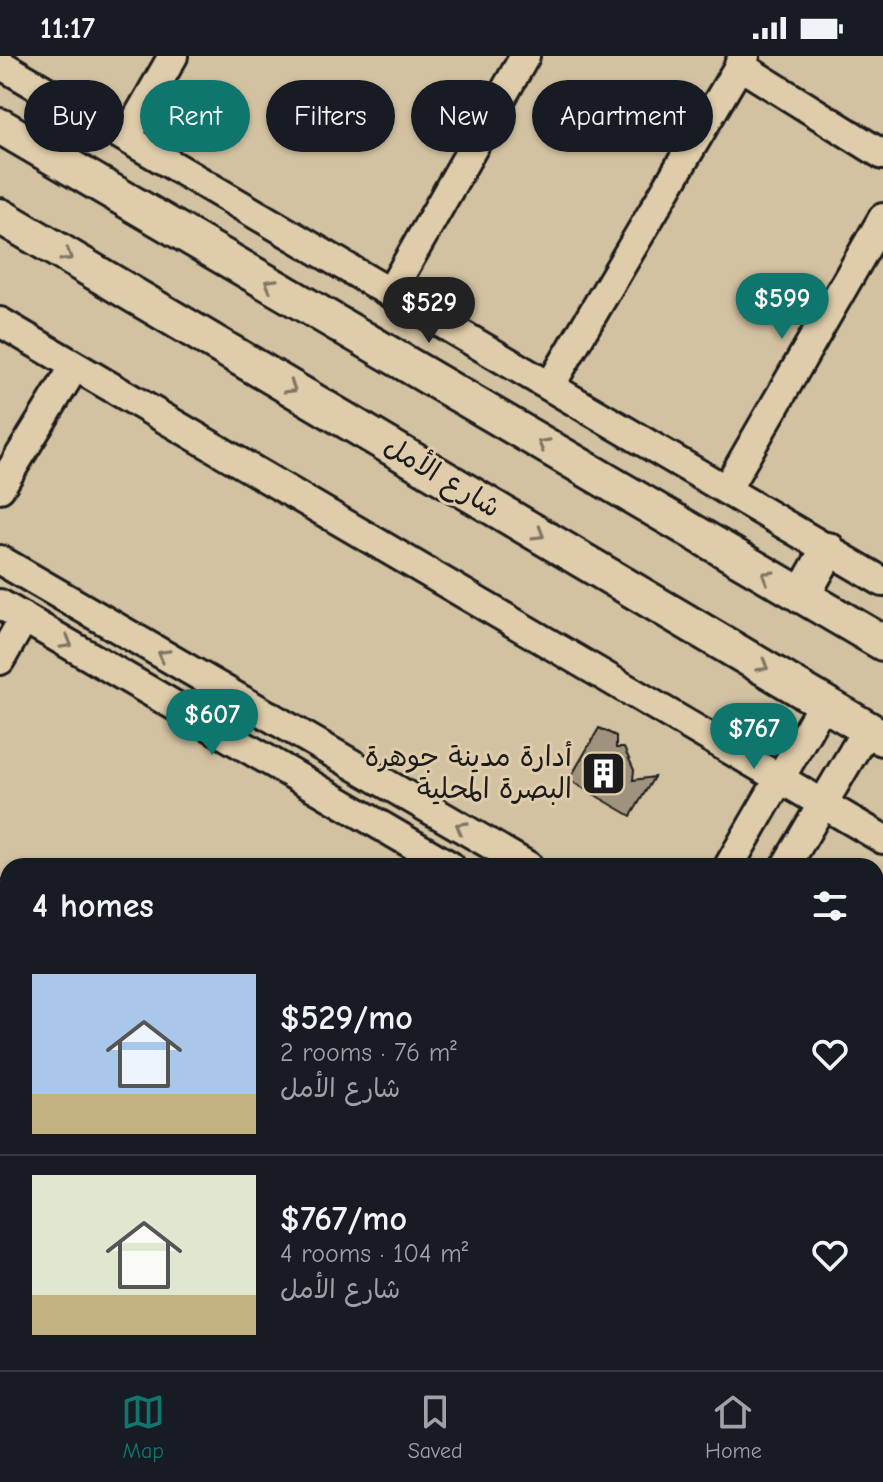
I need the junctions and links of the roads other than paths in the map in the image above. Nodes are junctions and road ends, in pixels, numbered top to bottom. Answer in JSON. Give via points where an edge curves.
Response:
{"nodes":[{"id":1,"x":173,"y":56,"type":"edge"},
{"id":2,"x":525,"y":56,"type":"edge"},
{"id":3,"x":742,"y":61,"type":"edge"},
{"id":4,"x":0,"y":64,"type":"edge"},
{"id":5,"x":0,"y":126,"type":"edge"},
{"id":6,"x":126,"y":138,"type":"junction"},
{"id":7,"x":883,"y":155,"type":"edge"},
{"id":8,"x":0,"y":216,"type":"edge"},
{"id":9,"x":883,"y":218,"type":"edge"},
{"id":10,"x":390,"y":293,"type":"junction"},
{"id":11,"x":0,"y":322,"type":"edge"},
{"id":12,"x":75,"y":366,"type":"junction"},
{"id":13,"x":550,"y":386,"type":"junction"},
{"id":14,"x":0,"y":488,"type":"edge"},
{"id":15,"x":726,"y":490,"type":"junction"},
{"id":16,"x":828,"y":550,"type":"junction"},
{"id":17,"x":0,"y":560,"type":"edge"},
{"id":18,"x":883,"y":582,"type":"edge"},
{"id":19,"x":802,"y":596,"type":"junction"},
{"id":20,"x":12,"y":611,"type":"edge"},
{"id":21,"x":883,"y":643,"type":"edge"},
{"id":22,"x":0,"y":660,"type":"edge"},
{"id":23,"x":824,"y":702,"type":"junction"},
{"id":24,"x":875,"y":733,"type":"edge"},
{"id":25,"x":780,"y":778,"type":"junction"},
{"id":26,"x":823,"y":804,"type":"junction"},
{"id":27,"x":883,"y":839,"type":"edge"},
{"id":28,"x":434,"y":858,"type":"edge"},
{"id":29,"x":514,"y":858,"type":"edge"},
{"id":30,"x":734,"y":858,"type":"edge"},
{"id":31,"x":791,"y":858,"type":"edge"}],
"edges":[{"from":1,"to":6,"type":"street"},
{"from":2,"to":10,"type":"street"},
{"from":3,"to":7,"type":"street"},
{"from":3,"to":13,"type":"street"},
{"from":4,"to":6,"type":"street"},
{"from":19,"to":5,"type":"main road","one_way":true},
{"from":6,"to":10,"type":"street"},
{"from":8,"to":23,"type":"main road","name":"شارع الأمل","one_way":true},
{"from":9,"to":15,"type":"street"},
{"from":10,"to":13,"type":"street"},
{"from":11,"to":12,"type":"street"},
{"from":12,"to":14,"type":"street"},
{"from":12,"to":25,"type":"street"},
{"from":13,"to":15,"type":"street"},
{"from":15,"to":16,"type":"street"},
{"from":16,"to":18,"type":"street"},
{"from":16,"to":19,"type":"main road"},
{"from":29,"to":17,"type":"street","one_way":true},
{"from":19,"to":21,"type":"main road"},
{"from":20,"to":22,"type":"street"},
{"from":20,"to":28,"type":"street","one_way":true},
{"from":23,"to":24,"type":"main road","name":"شارع الأمل"},
{"from":23,"to":25,"type":"street"},
{"from":24,"to":26,"type":"street"},
{"from":25,"to":26,"type":"street"},
{"from":25,"to":30,"type":"street"},
{"from":26,"to":27,"type":"street"},
{"from":26,"to":31,"type":"street"}]}
